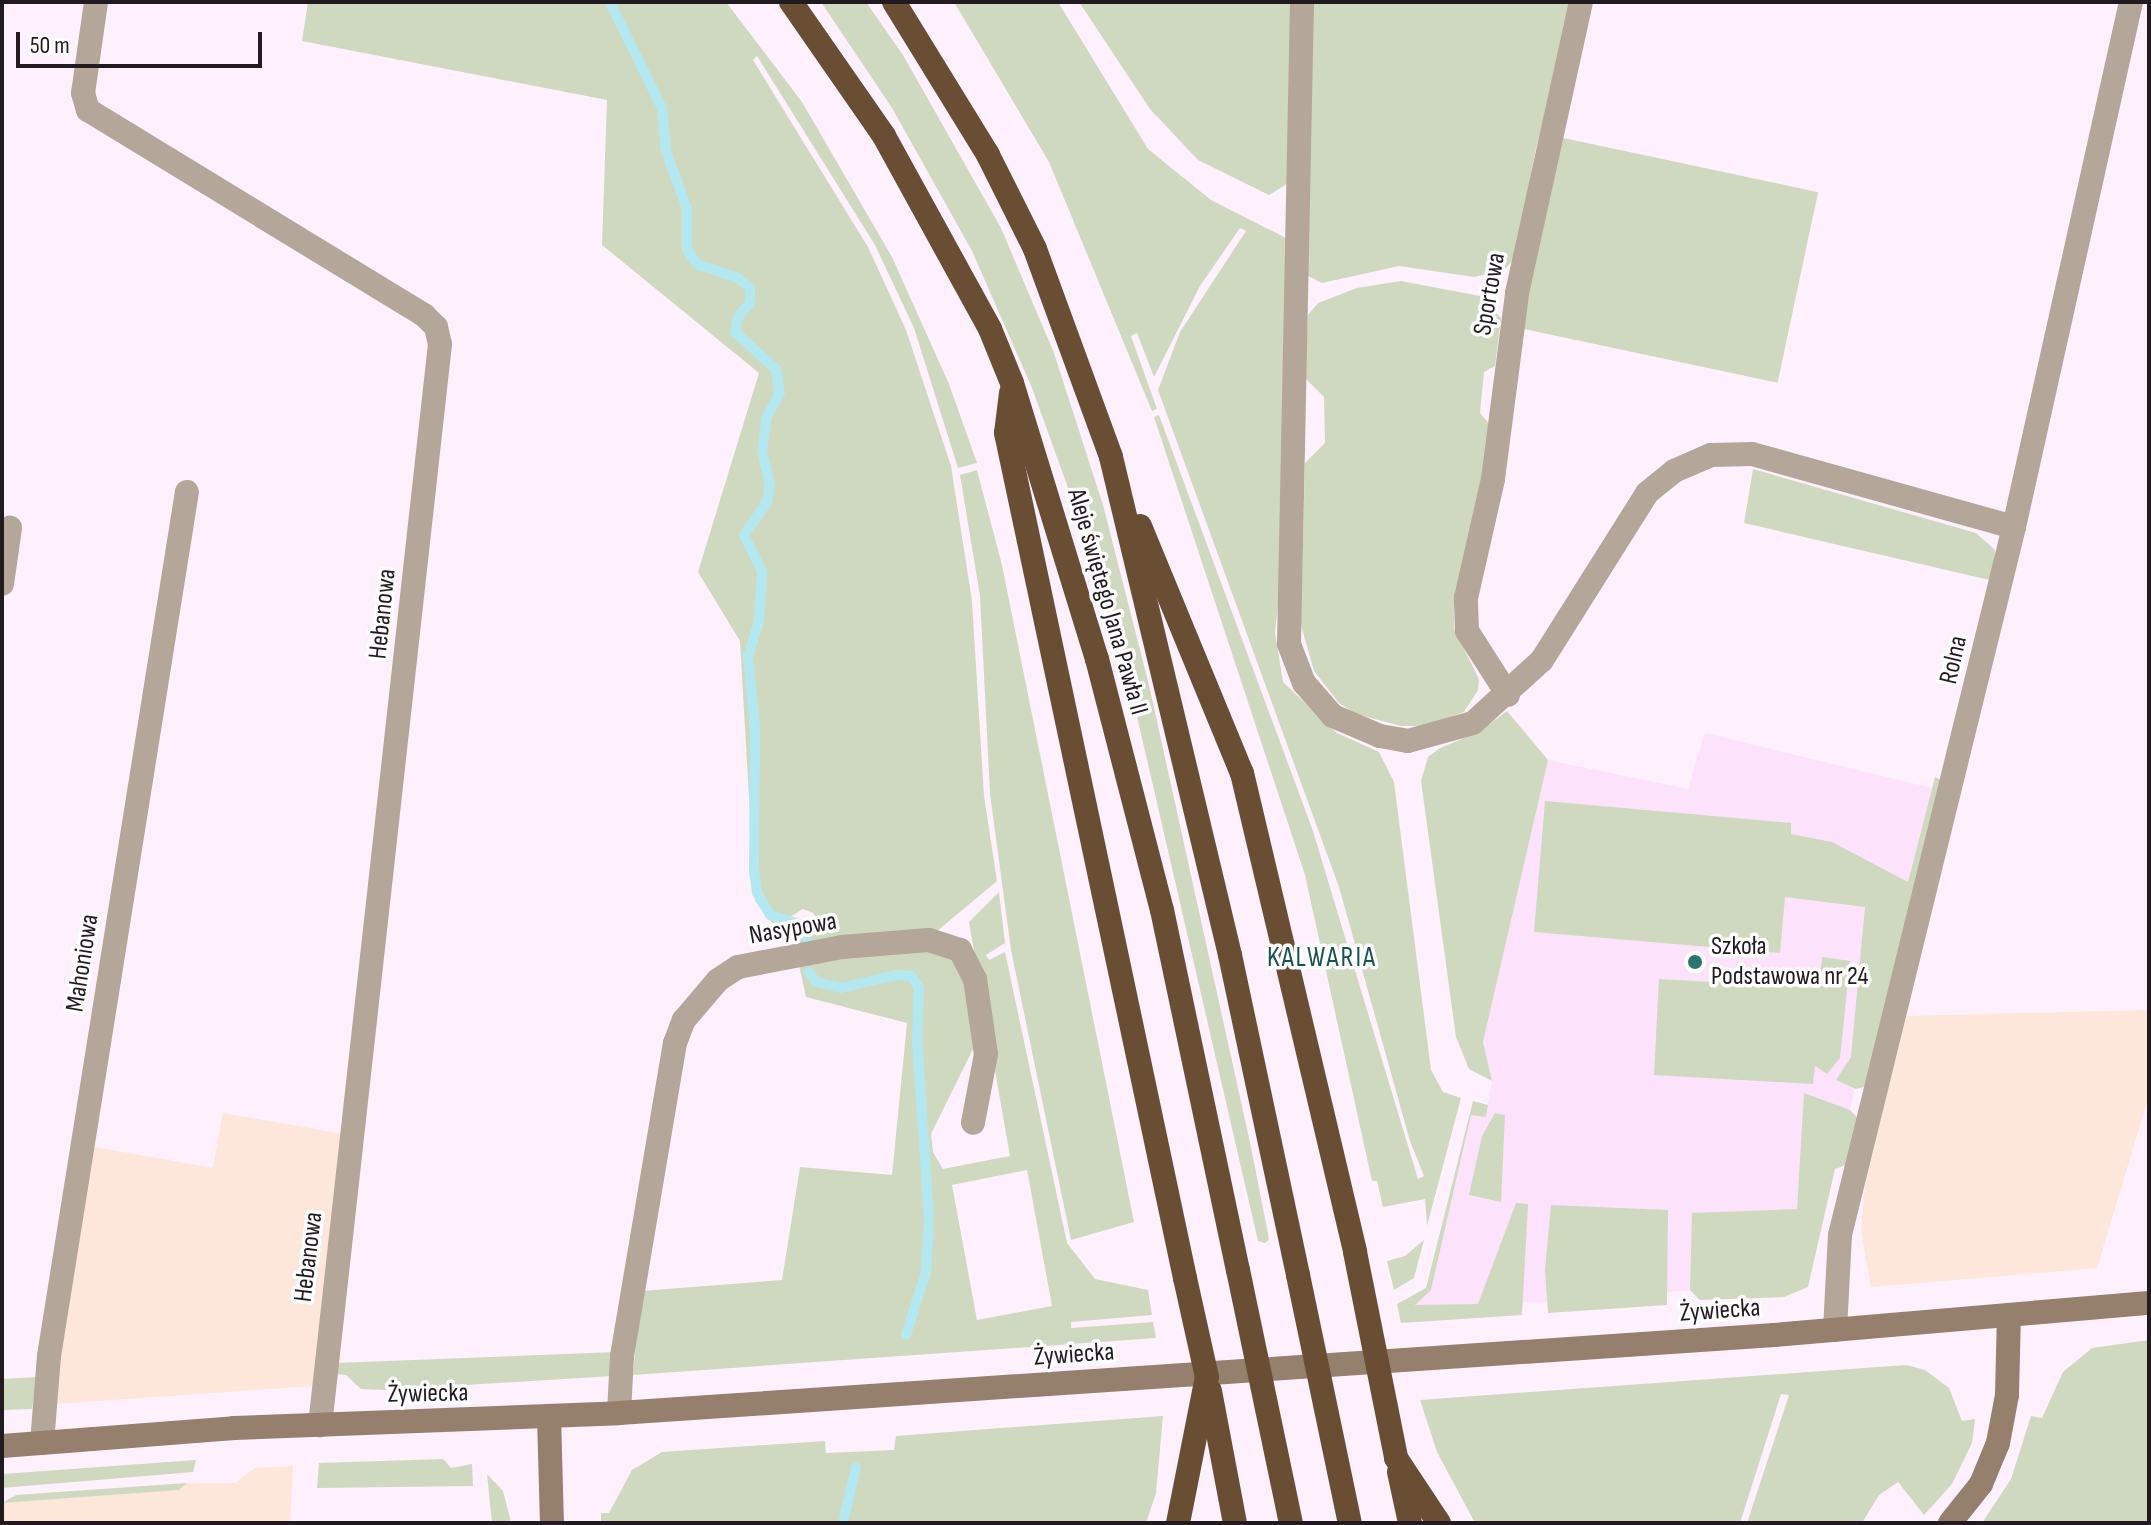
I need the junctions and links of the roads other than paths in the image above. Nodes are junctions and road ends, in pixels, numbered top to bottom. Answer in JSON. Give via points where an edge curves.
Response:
{"nodes":[{"id":1,"x":96,"y":2,"type":"edge"},
{"id":2,"x":791,"y":2,"type":"edge"},
{"id":3,"x":894,"y":2,"type":"edge"},
{"id":4,"x":1302,"y":2,"type":"edge"},
{"id":5,"x":1581,"y":2,"type":"edge"},
{"id":6,"x":2131,"y":2,"type":"edge"},
{"id":7,"x":1012,"y":383,"type":"junction"},
{"id":8,"x":1111,"y":457,"type":"junction"},
{"id":9,"x":187,"y":492,"type":"dead end"},
{"id":10,"x":2014,"y":527,"type":"junction"},
{"id":11,"x":10,"y":528,"type":"dead end"},
{"id":12,"x":2,"y":584,"type":"edge"},
{"id":13,"x":1508,"y":695,"type":"junction"},
{"id":14,"x":973,"y":1123,"type":"dead end"},
{"id":15,"x":2149,"y":1303,"type":"edge"},
{"id":16,"x":2009,"y":1315,"type":"junction"},
{"id":17,"x":1835,"y":1330,"type":"junction"},
{"id":18,"x":1207,"y":1377,"type":"junction"},
{"id":19,"x":619,"y":1413,"type":"junction"},
{"id":20,"x":549,"y":1417,"type":"junction"},
{"id":21,"x":320,"y":1425,"type":"junction"},
{"id":22,"x":42,"y":1443,"type":"junction"},
{"id":23,"x":2,"y":1446,"type":"edge"},
{"id":24,"x":1396,"y":1458,"type":"junction"},
{"id":25,"x":552,"y":1523,"type":"edge"},
{"id":26,"x":1178,"y":1523,"type":"edge"},
{"id":27,"x":1235,"y":1523,"type":"edge"},
{"id":28,"x":1291,"y":1523,"type":"edge"},
{"id":29,"x":1350,"y":1523,"type":"edge"},
{"id":30,"x":1410,"y":1523,"type":"edge"},
{"id":31,"x":1439,"y":1523,"type":"edge"},
{"id":32,"x":1950,"y":1523,"type":"edge"}],
"edges":[{"from":1,"to":21,"type":"street","name":"Hebanowa","via":[[83,93],[88,110],[424,315],[436,327],[440,344]]},
{"from":2,"to":7,"type":"highway","name":"Aleje świętego Jana Pawła II","via":[[884,136],[990,329]]},
{"from":3,"to":8,"type":"highway","name":"Aleje świętego Jana Pawła II","via":[[988,155],[1035,249]]},
{"from":4,"to":13,"type":"street","via":[[1288,622],[1294,662],[1304,683],[1333,716],[1380,736],[1408,741],[1473,723]]},
{"from":5,"to":13,"type":"street","name":"Sportowa","via":[[1517,293],[1493,479],[1466,598],[1467,631]]},
{"from":6,"to":10,"type":"street","name":"Rolna"},
{"from":7,"to":18,"type":"highway","bridge":true,"via":[[1006,433]]},
{"from":7,"to":28,"type":"highway","name":"Aleje świętego Jana Pawła II","bridge":true,"via":[[1097,659],[1162,910]]},
{"from":8,"to":24,"type":"highway","bridge":true,"via":[[1242,773],[1355,1252]]},
{"from":8,"to":29,"type":"highway","name":"Aleje świętego Jana Pawła II","bridge":true,"via":[[1230,955]]},
{"from":9,"to":22,"type":"street","name":"Mahoniowa","via":[[49,1356]]},
{"from":10,"to":13,"type":"street","via":[[1752,454],[1731,452],[1691,461],[1647,493],[1570,623]]},
{"from":10,"to":17,"type":"street","name":"Rolna","via":[[1840,1235]]},
{"from":11,"to":12,"type":"street"},
{"from":14,"to":19,"type":"street","name":"Nasypowa","via":[[986,1054],[975,979],[960,950],[929,940],[842,947],[738,967],[718,980],[684,1020],[675,1043],[625,1341]]},
{"from":15,"to":16,"type":"main road","name":"Żywiecka"},
{"from":16,"to":17,"type":"main road","name":"Żywiecka"},
{"from":16,"to":32,"type":"main road","via":[[2007,1395],[1998,1443],[1981,1484]]},
{"from":17,"to":19,"type":"main road","name":"Żywiecka"},
{"from":18,"to":26,"type":"highway"},
{"from":18,"to":27,"type":"highway"},
{"from":19,"to":20,"type":"main road","name":"Żywiecka"},
{"from":20,"to":21,"type":"main road","name":"Żywiecka"},
{"from":20,"to":25,"type":"main road"},
{"from":21,"to":22,"type":"main road","name":"Żywiecka"},
{"from":22,"to":23,"type":"main road","name":"Żywiecka"},
{"from":24,"to":30,"type":"highway"},
{"from":24,"to":31,"type":"highway"}]}
